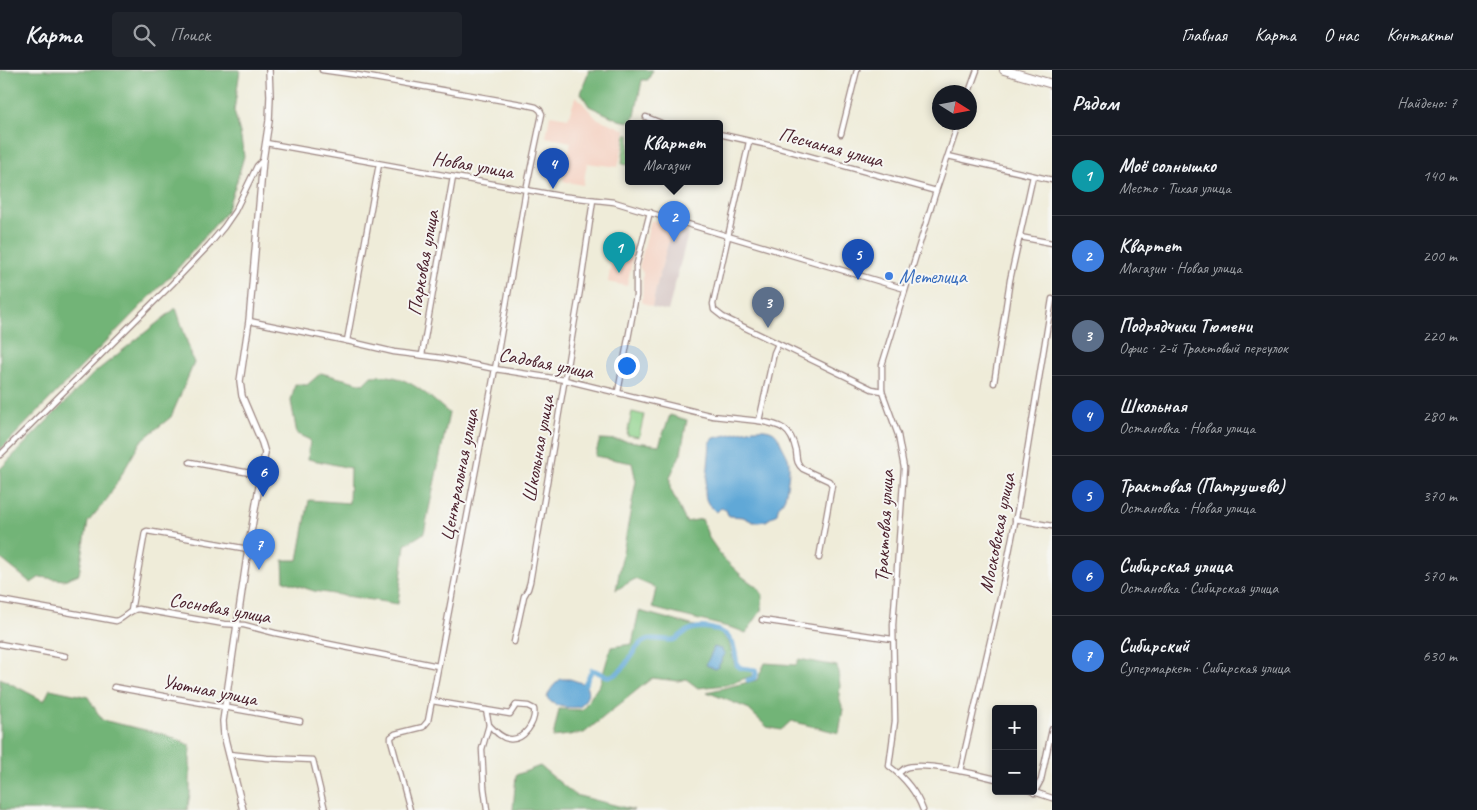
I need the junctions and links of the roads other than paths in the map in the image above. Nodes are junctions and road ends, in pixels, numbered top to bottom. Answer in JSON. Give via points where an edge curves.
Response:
{"nodes":[{"id":1,"x":270,"y":70,"type":"edge"},
{"id":2,"x":322,"y":70,"type":"edge"},
{"id":3,"x":857,"y":70,"type":"edge"},
{"id":4,"x":976,"y":70,"type":"edge"},
{"id":5,"x":1004,"y":70,"type":"edge"},
{"id":6,"x":1052,"y":84,"type":"edge"},
{"id":7,"x":971,"y":85,"type":"edge"},
{"id":8,"x":646,"y":117,"type":"dead end"},
{"id":9,"x":654,"y":120,"type":"edge"},
{"id":10,"x":956,"y":130,"type":"edge"},
{"id":11,"x":841,"y":134,"type":"dead end"},
{"id":12,"x":723,"y":135,"type":"edge"},
{"id":13,"x":266,"y":142,"type":"junction"},
{"id":14,"x":749,"y":142,"type":"junction"},
{"id":15,"x":948,"y":156,"type":"junction"},
{"id":16,"x":263,"y":160,"type":"junction"},
{"id":17,"x":379,"y":164,"type":"junction"},
{"id":18,"x":1033,"y":176,"type":"junction"},
{"id":19,"x":453,"y":177,"type":"junction"},
{"id":20,"x":1052,"y":180,"type":"edge"},
{"id":21,"x":526,"y":190,"type":"junction"},
{"id":22,"x":936,"y":191,"type":"junction"},
{"id":23,"x":593,"y":200,"type":"junction"},
{"id":24,"x":650,"y":212,"type":"junction"},
{"id":25,"x":728,"y":236,"type":"junction"},
{"id":26,"x":1020,"y":237,"type":"junction"},
{"id":27,"x":1052,"y":243,"type":"edge"},
{"id":28,"x":905,"y":288,"type":"junction"},
{"id":29,"x":1052,"y":299,"type":"edge"},
{"id":30,"x":249,"y":322,"type":"junction"},
{"id":31,"x":347,"y":341,"type":"junction"},
{"id":32,"x":778,"y":344,"type":"junction"},
{"id":33,"x":422,"y":355,"type":"junction"},
{"id":34,"x":495,"y":369,"type":"junction"},
{"id":35,"x":565,"y":380,"type":"junction"},
{"id":36,"x":994,"y":383,"type":"dead end"},
{"id":37,"x":882,"y":391,"type":"junction"},
{"id":38,"x":618,"y":392,"type":"junction"},
{"id":39,"x":759,"y":420,"type":"junction"},
{"id":40,"x":0,"y":455,"type":"edge"},
{"id":41,"x":190,"y":462,"type":"dead end"},
{"id":42,"x":261,"y":474,"type":"junction"},
{"id":43,"x":1015,"y":519,"type":"junction"},
{"id":44,"x":1052,"y":526,"type":"edge"},
{"id":45,"x":248,"y":548,"type":"junction"},
{"id":46,"x":819,"y":558,"type":"dead end"},
{"id":47,"x":0,"y":600,"type":"edge"},
{"id":48,"x":131,"y":611,"type":"junction"},
{"id":49,"x":762,"y":620,"type":"dead end"},
{"id":50,"x":237,"y":625,"type":"junction"},
{"id":51,"x":892,"y":639,"type":"junction"},
{"id":52,"x":514,"y":642,"type":"dead end"},
{"id":53,"x":0,"y":644,"type":"edge"},
{"id":54,"x":65,"y":656,"type":"dead end"},
{"id":55,"x":438,"y":666,"type":"junction"},
{"id":56,"x":114,"y":687,"type":"dead end"},
{"id":57,"x":432,"y":701,"type":"junction"},
{"id":58,"x":224,"y":708,"type":"junction"},
{"id":59,"x":486,"y":710,"type":"junction"},
{"id":60,"x":300,"y":722,"type":"dead end"},
{"id":61,"x":489,"y":725,"type":"junction"},
{"id":62,"x":1052,"y":729,"type":"edge"},
{"id":63,"x":229,"y":754,"type":"junction"},
{"id":64,"x":960,"y":771,"type":"junction"},
{"id":65,"x":899,"y":773,"type":"junction"},
{"id":66,"x":992,"y":778,"type":"edge"},
{"id":67,"x":1037,"y":785,"type":"edge"},
{"id":68,"x":1037,"y":794,"type":"edge"},
{"id":69,"x":1052,"y":798,"type":"edge"},
{"id":70,"x":243,"y":810,"type":"edge"},
{"id":71,"x":325,"y":810,"type":"edge"},
{"id":72,"x":410,"y":810,"type":"edge"},
{"id":73,"x":487,"y":810,"type":"edge"},
{"id":74,"x":923,"y":810,"type":"edge"}],
"edges":[{"from":1,"to":13,"type":"street"},
{"from":2,"to":21,"type":"street","via":[[536,107],[542,114]]},
{"from":3,"to":11,"type":"street"},
{"from":4,"to":7,"type":"street"},
{"from":5,"to":6,"type":"highway"},
{"from":8,"to":9,"type":"street"},
{"from":10,"to":15,"type":"street","name":"Трактовая улица"},
{"from":12,"to":14,"type":"street","name":"Песчаная улица"},
{"from":13,"to":16,"type":"street"},
{"from":13,"to":17,"type":"street","name":"Новая улица"},
{"from":14,"to":22,"type":"street","name":"Песчаная улица"},
{"from":14,"to":25,"type":"street"},
{"from":15,"to":18,"type":"street"},
{"from":15,"to":22,"type":"street","name":"Трактовая улица"},
{"from":16,"to":30,"type":"street"},
{"from":16,"to":40,"type":"street","via":[[235,211],[214,239]]},
{"from":17,"to":19,"type":"street","name":"Новая улица"},
{"from":17,"to":31,"type":"street"},
{"from":18,"to":20,"type":"street"},
{"from":18,"to":26,"type":"street"},
{"from":19,"to":21,"type":"street","name":"Новая улица"},
{"from":19,"to":33,"type":"street","name":"Парковая улица"},
{"from":21,"to":23,"type":"street","name":"Новая улица"},
{"from":21,"to":34,"type":"street","name":"Центральная улица"},
{"from":22,"to":28,"type":"street","name":"Трактовая улица"},
{"from":23,"to":24,"type":"street","name":"Новая улица"},
{"from":23,"to":35,"type":"street","name":"Школьная улица"},
{"from":24,"to":25,"type":"street","name":"Новая улица"},
{"from":24,"to":38,"type":"street","via":[[636,266],[636,296]]},
{"from":25,"to":28,"type":"street","name":"Новая улица"},
{"from":25,"to":32,"type":"street","via":[[714,310]]},
{"from":26,"to":27,"type":"street"},
{"from":26,"to":36,"type":"street"},
{"from":28,"to":37,"type":"street","name":"Трактовая улица","via":[[882,365]]},
{"from":29,"to":43,"type":"street","name":"Московская улица"},
{"from":30,"to":31,"type":"street","name":"Садовая улица"},
{"from":30,"to":42,"type":"street","via":[[240,381],[242,396],[262,443]]},
{"from":31,"to":33,"type":"street","name":"Садовая улица"},
{"from":32,"to":37,"type":"street"},
{"from":32,"to":39,"type":"street"},
{"from":33,"to":34,"type":"street","name":"Садовая улица"},
{"from":34,"to":35,"type":"street","name":"Садовая улица"},
{"from":34,"to":55,"type":"street","name":"Центральная улица"},
{"from":35,"to":38,"type":"street","name":"Садовая улица"},
{"from":35,"to":52,"type":"street","name":"Школьная улица","via":[[530,582]]},
{"from":37,"to":51,"type":"street","name":"Трактовая улица","via":[[898,435],[904,468]]},
{"from":38,"to":39,"type":"street","name":"Садовая улица","via":[[713,416]]},
{"from":39,"to":46,"type":"street","name":"Садовая улица","via":[[786,429],[791,435],[797,463],[832,485]]},
{"from":41,"to":42,"type":"street"},
{"from":42,"to":45,"type":"street"},
{"from":43,"to":44,"type":"street"},
{"from":43,"to":64,"type":"street","name":"Московская улица"},
{"from":45,"to":48,"type":"street","via":[[145,532]]},
{"from":45,"to":50,"type":"street"},
{"from":47,"to":48,"type":"street","name":"Сосновая улица","via":[[116,621]]},
{"from":48,"to":50,"type":"street","name":"Сосновая улица","via":[[138,609]]},
{"from":49,"to":51,"type":"street"},
{"from":50,"to":55,"type":"street","name":"Сосновая улица"},
{"from":50,"to":58,"type":"street"},
{"from":51,"to":65,"type":"street","name":"Трактовая улица","via":[[895,721],[889,766]]},
{"from":53,"to":54,"type":"street"},
{"from":55,"to":57,"type":"street","name":"Центральная улица"},
{"from":56,"to":58,"type":"street","name":"Уютная улица"},
{"from":57,"to":59,"type":"street"},
{"from":57,"to":72,"type":"street","name":"Центральная улица","via":[[428,722],[423,727],[391,737]]},
{"from":58,"to":60,"type":"street","name":"Уютная улица"},
{"from":58,"to":63,"type":"street","via":[[224,735]]},
{"from":59,"to":61,"type":"street"},
{"from":59,"to":61,"type":"street","via":[[510,714],[516,705],[534,708],[531,726],[520,737],[508,739]]},
{"from":61,"to":73,"type":"street","via":[[482,749]]},
{"from":62,"to":67,"type":"street"},
{"from":63,"to":70,"type":"street"},
{"from":63,"to":71,"type":"street","via":[[313,760]]},
{"from":64,"to":65,"type":"street","via":[[912,767]]},
{"from":64,"to":66,"type":"street"},
{"from":65,"to":74,"type":"street","via":[[915,793]]},
{"from":68,"to":69,"type":"street"}]}
